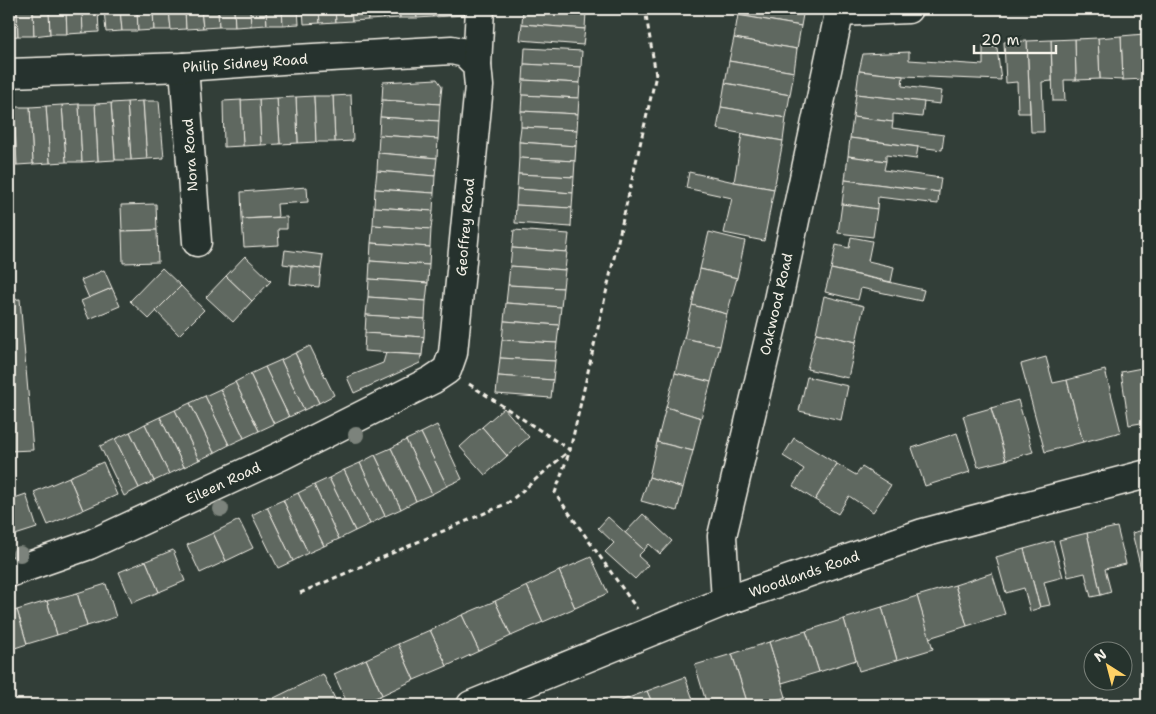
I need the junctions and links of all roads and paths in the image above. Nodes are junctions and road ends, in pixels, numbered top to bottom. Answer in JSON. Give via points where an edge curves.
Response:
{"nodes":[{"id":1,"x":480,"y":9,"type":"edge"},
{"id":2,"x":644,"y":9,"type":"edge"},
{"id":3,"x":908,"y":9,"type":"edge"},
{"id":4,"x":839,"y":10,"type":"edge"},
{"id":5,"x":476,"y":65,"type":"junction"},
{"id":6,"x":184,"y":67,"type":"junction"},
{"id":7,"x":9,"y":73,"type":"edge"},
{"id":8,"x":197,"y":242,"type":"dead end"},
{"id":9,"x":439,"y":375,"type":"junction"},
{"id":10,"x":570,"y":450,"type":"junction"},
{"id":11,"x":1147,"y":474,"type":"edge"},
{"id":12,"x":9,"y":573,"type":"edge"},
{"id":13,"x":300,"y":593,"type":"dead end"},
{"id":14,"x":726,"y":601,"type":"junction"},
{"id":15,"x":653,"y":630,"type":"junction"},
{"id":16,"x":471,"y":705,"type":"edge"}],
"edges":[{"from":1,"to":5,"type":"street","name":"Geoffrey Road"},
{"from":2,"to":10,"type":"path","via":[[656,75]]},
{"from":3,"to":4,"type":"street"},
{"from":4,"to":14,"type":"street","name":"Oakwood Road","via":[[775,314],[722,536]]},
{"from":5,"to":6,"type":"street","name":"Philip Sidney Road","via":[[465,53],[452,50]]},
{"from":5,"to":9,"type":"street","name":"Geoffrey Road","via":[[479,86],[454,353]]},
{"from":6,"to":7,"type":"street","name":"Philip Sidney Road"},
{"from":6,"to":8,"type":"street","name":"Nora Road"},
{"from":9,"to":10,"type":"path"},
{"from":9,"to":12,"type":"street","name":"Eileen Road","via":[[283,455],[89,545]]},
{"from":10,"to":13,"type":"path","via":[[508,503]]},
{"from":10,"to":15,"type":"path","via":[[555,493]]},
{"from":11,"to":14,"type":"street","name":"Woodlands Road","via":[[923,533]]},
{"from":14,"to":15,"type":"street","name":"Woodlands Road"},
{"from":15,"to":16,"type":"street","name":"Woodlands Road"}]}
